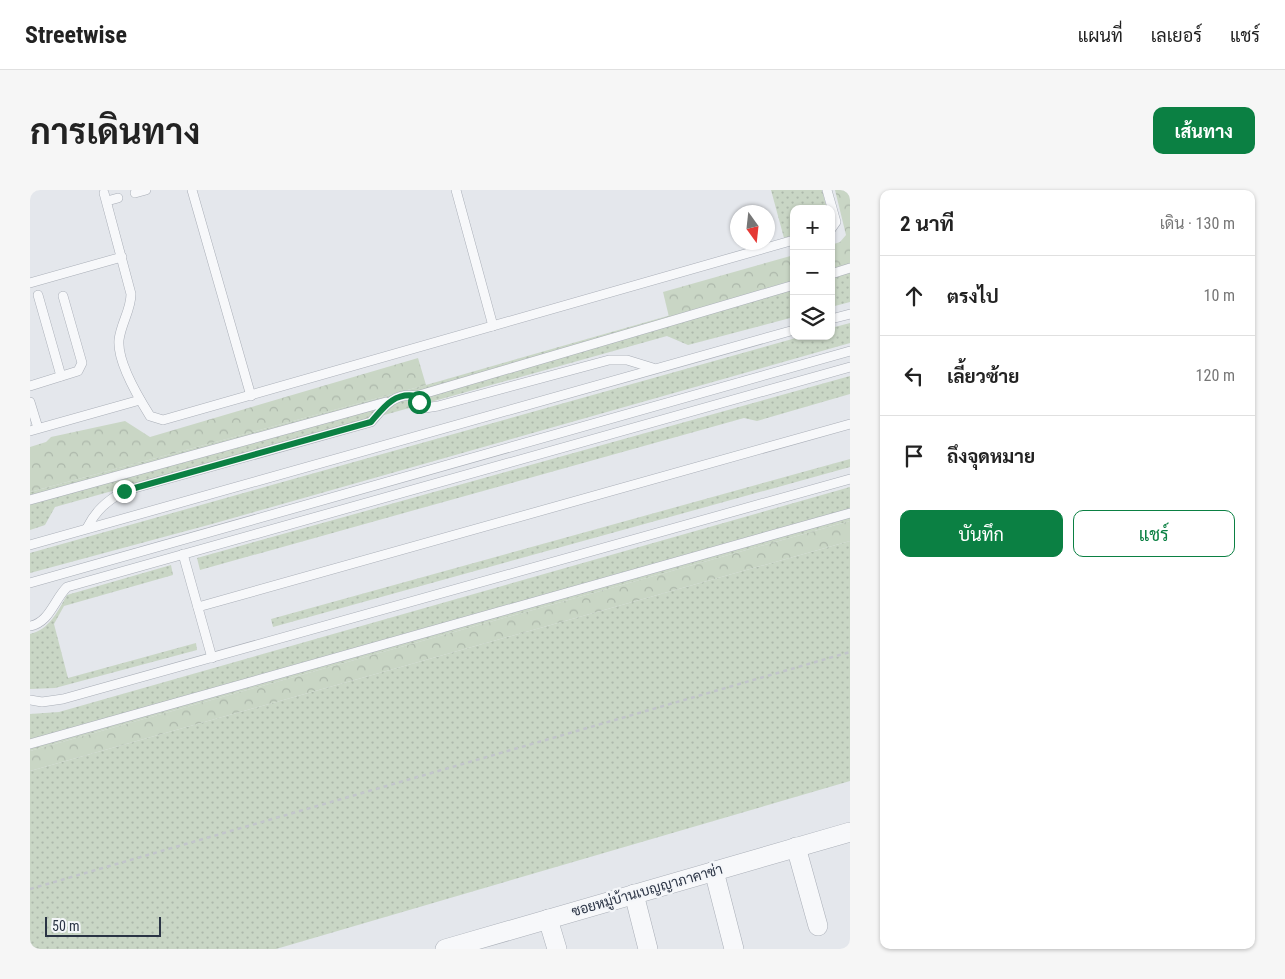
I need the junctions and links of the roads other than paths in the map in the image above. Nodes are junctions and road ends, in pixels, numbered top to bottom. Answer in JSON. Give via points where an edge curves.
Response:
{"nodes":[{"id":1,"x":146,"y":190,"type":"edge"},
{"id":2,"x":192,"y":190,"type":"edge"},
{"id":3,"x":456,"y":190,"type":"edge"},
{"id":4,"x":827,"y":190,"type":"edge"},
{"id":5,"x":135,"y":193,"type":"dead end"},
{"id":6,"x":118,"y":198,"type":"dead end"},
{"id":7,"x":831,"y":205,"type":"edge"},
{"id":8,"x":790,"y":241,"type":"edge"},
{"id":9,"x":122,"y":257,"type":"junction"},
{"id":10,"x":850,"y":268,"type":"edge"},
{"id":11,"x":835,"y":273,"type":"edge"},
{"id":12,"x":30,"y":284,"type":"edge"},
{"id":13,"x":790,"y":286,"type":"edge"},
{"id":14,"x":38,"y":295,"type":"dead end"},
{"id":15,"x":63,"y":296,"type":"dead end"},
{"id":16,"x":850,"y":314,"type":"edge"},
{"id":17,"x":835,"y":318,"type":"edge"},
{"id":18,"x":493,"y":326,"type":"junction"},
{"id":19,"x":790,"y":331,"type":"edge"},
{"id":20,"x":850,"y":351,"type":"edge"},
{"id":21,"x":850,"y":367,"type":"edge"},
{"id":22,"x":654,"y":369,"type":"junction"},
{"id":23,"x":61,"y":376,"type":"junction"},
{"id":24,"x":30,"y":386,"type":"edge"},
{"id":25,"x":250,"y":396,"type":"junction"},
{"id":26,"x":416,"y":396,"type":"junction"},
{"id":27,"x":140,"y":400,"type":"junction"},
{"id":28,"x":30,"y":402,"type":"edge"},
{"id":29,"x":386,"y":402,"type":"junction"},
{"id":30,"x":850,"y":424,"type":"edge"},
{"id":31,"x":34,"y":430,"type":"edge"},
{"id":32,"x":850,"y":479,"type":"edge"},
{"id":33,"x":30,"y":500,"type":"edge"},
{"id":34,"x":850,"y":513,"type":"edge"},
{"id":35,"x":87,"y":528,"type":"junction"},
{"id":36,"x":30,"y":544,"type":"edge"},
{"id":37,"x":183,"y":554,"type":"junction"},
{"id":38,"x":30,"y":583,"type":"edge"},
{"id":39,"x":198,"y":607,"type":"junction"},
{"id":40,"x":30,"y":626,"type":"edge"},
{"id":41,"x":212,"y":658,"type":"junction"},
{"id":42,"x":30,"y":700,"type":"edge"},
{"id":43,"x":30,"y":744,"type":"edge"},
{"id":44,"x":850,"y":832,"type":"edge"},
{"id":45,"x":796,"y":847,"type":"junction"},
{"id":46,"x":714,"y":871,"type":"junction"},
{"id":47,"x":634,"y":894,"type":"junction"},
{"id":48,"x":548,"y":919,"type":"junction"},
{"id":49,"x":818,"y":926,"type":"dead end"},
{"id":50,"x":469,"y":946,"type":"edge"},
{"id":51,"x":445,"y":949,"type":"edge"},
{"id":52,"x":557,"y":949,"type":"edge"},
{"id":53,"x":648,"y":949,"type":"edge"},
{"id":54,"x":734,"y":949,"type":"edge"}],
"edges":[{"from":1,"to":5,"type":"lane"},
{"from":2,"to":25,"type":"lane"},
{"from":3,"to":18,"type":"lane"},
{"from":4,"to":7,"type":"lane"},
{"from":6,"to":9,"type":"lane","via":[[106,197]]},
{"from":8,"to":18,"type":"lane"},
{"from":9,"to":12,"type":"lane"},
{"from":9,"to":27,"type":"lane","via":[[131,304],[123,321],[119,350]]},
{"from":10,"to":11,"type":"lane"},
{"from":13,"to":26,"type":"lane"},
{"from":14,"to":23,"type":"lane"},
{"from":15,"to":23,"type":"lane","via":[[82,363],[78,371]]},
{"from":16,"to":17,"type":"lane"},
{"from":18,"to":25,"type":"lane"},
{"from":19,"to":22,"type":"lane"},
{"from":20,"to":38,"type":"lane"},
{"from":21,"to":37,"type":"lane"},
{"from":22,"to":26,"type":"lane","via":[[627,360],[609,360],[438,406],[425,408]]},
{"from":22,"to":35,"type":"lane"},
{"from":23,"to":24,"type":"lane"},
{"from":25,"to":27,"type":"lane","via":[[163,420],[150,416]]},
{"from":26,"to":29,"type":"lane"},
{"from":27,"to":31,"type":"lane"},
{"from":28,"to":31,"type":"lane"},
{"from":29,"to":33,"type":"lane"},
{"from":29,"to":35,"type":"lane","via":[[371,422],[124,491],[100,507]]},
{"from":30,"to":39,"type":"lane"},
{"from":32,"to":41,"type":"lane"},
{"from":34,"to":43,"type":"lane"},
{"from":35,"to":36,"type":"lane"},
{"from":37,"to":39,"type":"lane"},
{"from":37,"to":40,"type":"lane","via":[[67,587],[45,619]]},
{"from":39,"to":41,"type":"lane"},
{"from":41,"to":42,"type":"lane","via":[[63,699]]},
{"from":44,"to":45,"type":"street","name":"ซอยหมู่บ้านเบญญาภาคาซ่า"},
{"from":45,"to":46,"type":"street","name":"ซอยหมู่บ้านเบญญาภาคาซ่า"},
{"from":45,"to":49,"type":"street"},
{"from":46,"to":47,"type":"street","name":"ซอยหมู่บ้านเบญญาภาคาซ่า"},
{"from":46,"to":54,"type":"street"},
{"from":47,"to":48,"type":"street","name":"ซอยหมู่บ้านเบญญาภาคาซ่า"},
{"from":47,"to":53,"type":"street"},
{"from":48,"to":50,"type":"street","name":"ซอยหมู่บ้านเบญญาภาคาซ่า"},
{"from":48,"to":52,"type":"street"},
{"from":50,"to":51,"type":"street","name":"ซอยหมู่บ้านเบญญาภาคาซ่า"}]}
